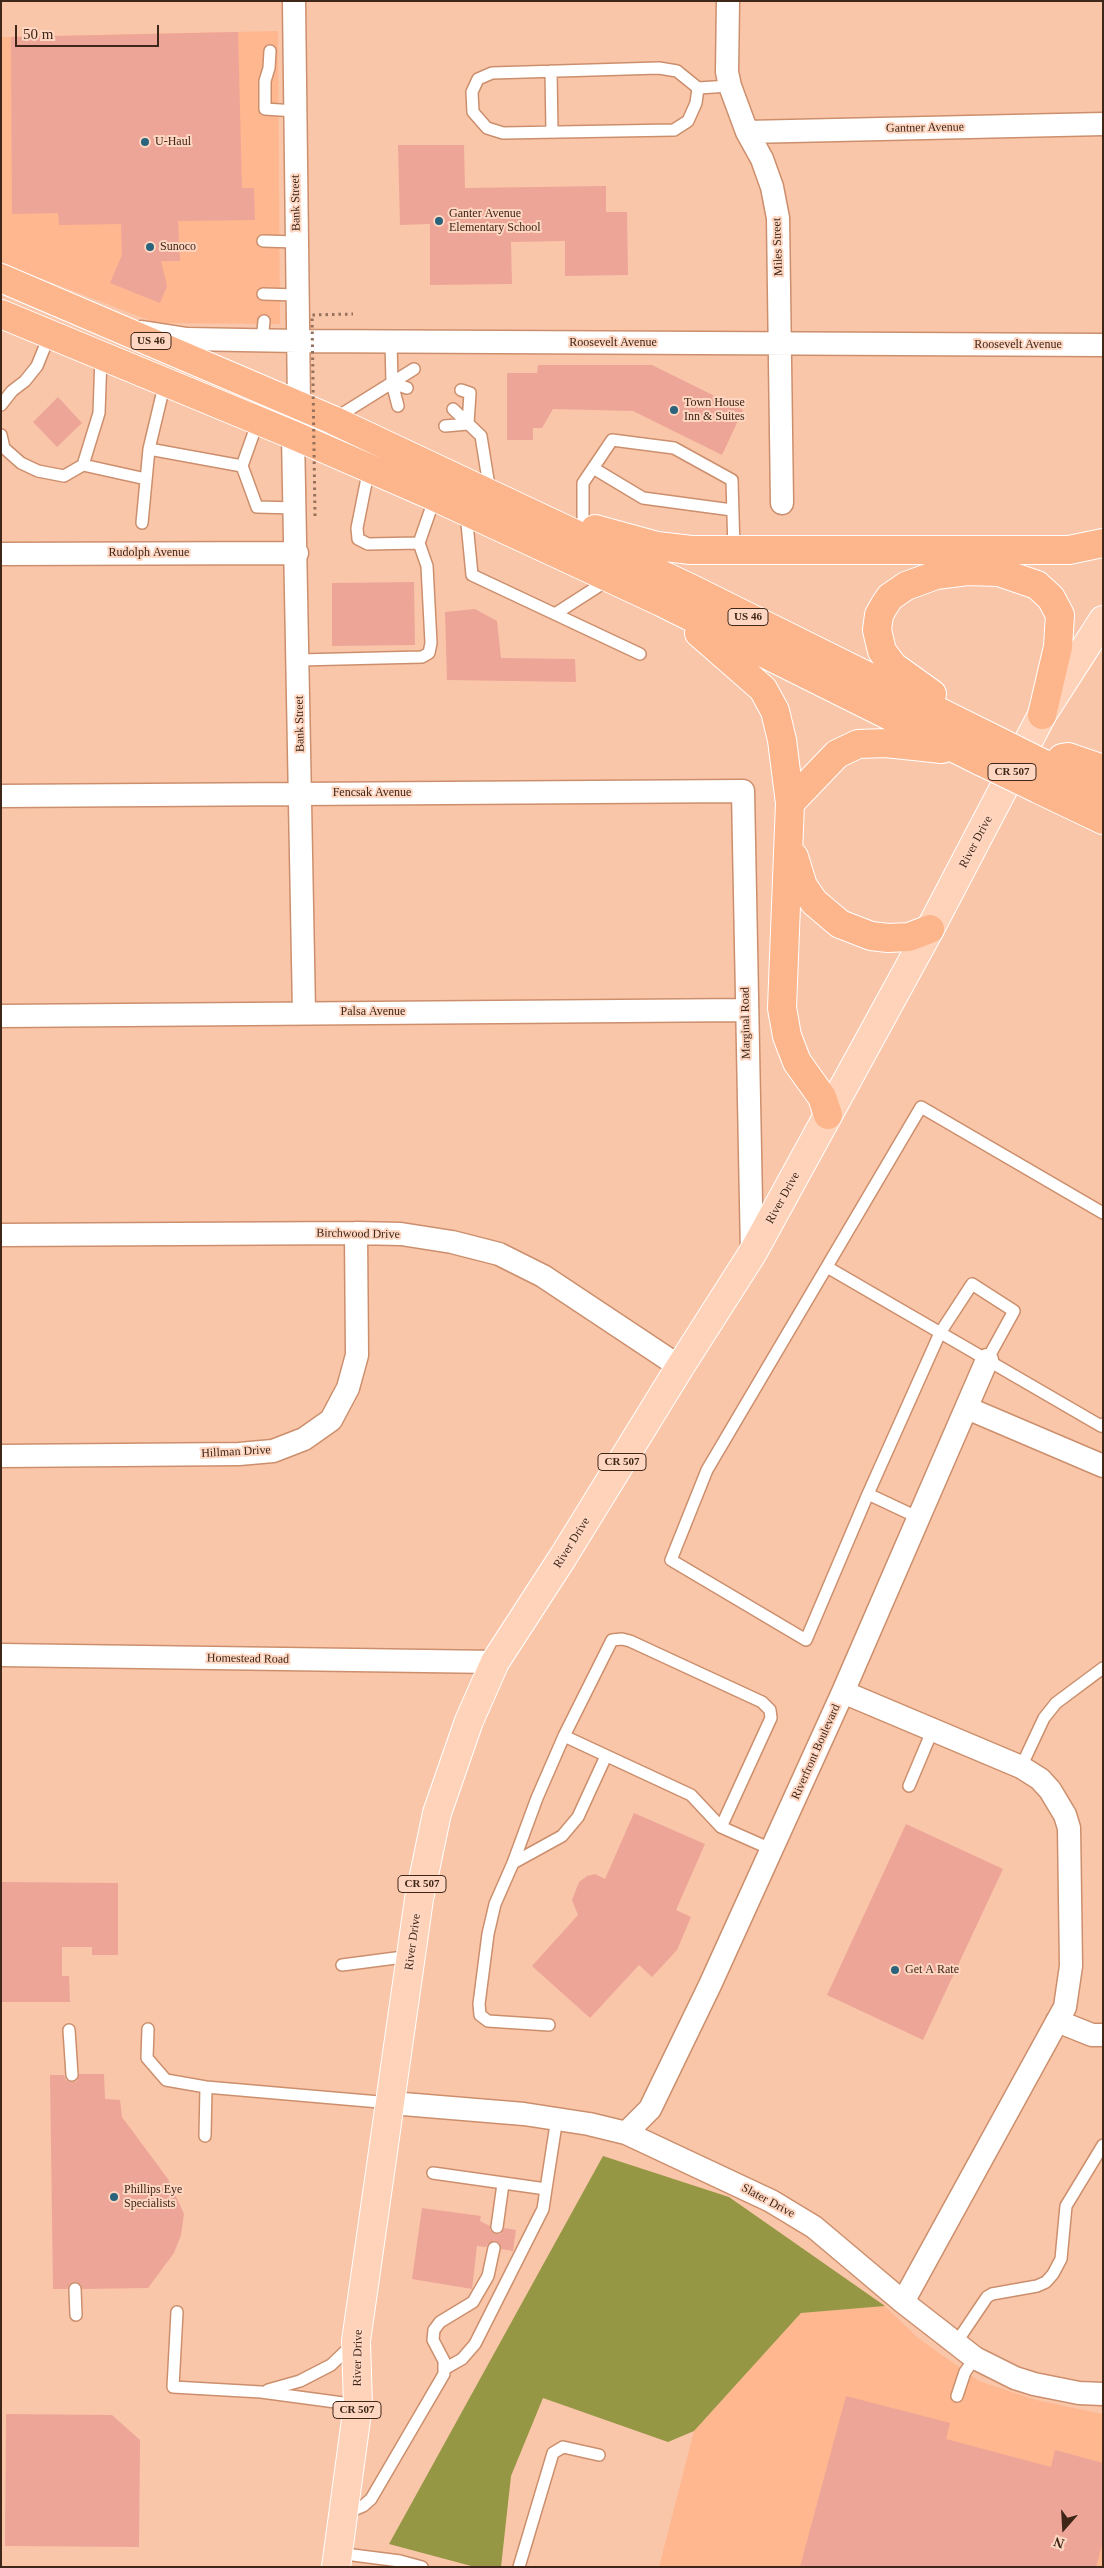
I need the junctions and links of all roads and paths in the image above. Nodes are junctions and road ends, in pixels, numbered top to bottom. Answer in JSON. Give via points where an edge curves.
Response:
{"nodes":[{"id":1,"x":294,"y":1,"type":"edge"},
{"id":2,"x":728,"y":1,"type":"edge"},
{"id":3,"x":270,"y":51,"type":"dead end"},
{"id":4,"x":282,"y":68,"type":"junction"},
{"id":5,"x":550,"y":71,"type":"junction"},
{"id":6,"x":730,"y":86,"type":"junction"},
{"id":7,"x":698,"y":88,"type":"junction"},
{"id":8,"x":295,"y":111,"type":"junction"},
{"id":9,"x":1103,"y":124,"type":"edge"},
{"id":10,"x":552,"y":132,"type":"junction"},
{"id":11,"x":747,"y":132,"type":"junction"},
{"id":12,"x":263,"y":241,"type":"dead end"},
{"id":13,"x":296,"y":242,"type":"junction"},
{"id":14,"x":1,"y":278,"type":"edge"},
{"id":15,"x":263,"y":294,"type":"dead end"},
{"id":16,"x":297,"y":295,"type":"junction"},
{"id":17,"x":353,"y":314,"type":"dead end"},
{"id":18,"x":7,"y":317,"type":"edge"},
{"id":19,"x":123,"y":329,"type":"junction"},
{"id":20,"x":50,"y":334,"type":"junction"},
{"id":21,"x":297,"y":341,"type":"junction"},
{"id":22,"x":391,"y":342,"type":"junction"},
{"id":23,"x":780,"y":344,"type":"junction"},
{"id":24,"x":1103,"y":345,"type":"edge"},
{"id":25,"x":101,"y":355,"type":"junction"},
{"id":26,"x":414,"y":369,"type":"dead end"},
{"id":27,"x":165,"y":382,"type":"junction"},
{"id":28,"x":392,"y":383,"type":"junction"},
{"id":29,"x":407,"y":388,"type":"dead end"},
{"id":30,"x":461,"y":390,"type":"dead end"},
{"id":31,"x":1,"y":405,"type":"edge"},
{"id":32,"x":300,"y":405,"type":"junction"},
{"id":33,"x":398,"y":406,"type":"dead end"},
{"id":34,"x":453,"y":408,"type":"dead end"},
{"id":35,"x":258,"y":420,"type":"junction"},
{"id":36,"x":333,"y":420,"type":"junction"},
{"id":37,"x":468,"y":424,"type":"junction"},
{"id":38,"x":445,"y":426,"type":"dead end"},
{"id":39,"x":1,"y":435,"type":"edge"},
{"id":40,"x":294,"y":435,"type":"junction"},
{"id":41,"x":149,"y":448,"type":"junction"},
{"id":42,"x":83,"y":465,"type":"junction"},
{"id":43,"x":242,"y":466,"type":"junction"},
{"id":44,"x":369,"y":468,"type":"junction"},
{"id":45,"x":593,"y":468,"type":"junction"},
{"id":46,"x":146,"y":479,"type":"junction"},
{"id":47,"x":491,"y":494,"type":"junction"},
{"id":48,"x":435,"y":497,"type":"junction"},
{"id":49,"x":782,"y":503,"type":"dead end"},
{"id":50,"x":732,"y":510,"type":"junction"},
{"id":51,"x":466,"y":511,"type":"junction"},
{"id":52,"x":305,"y":512,"type":"junction"},
{"id":53,"x":543,"y":518,"type":"junction"},
{"id":54,"x":142,"y":523,"type":"dead end"},
{"id":55,"x":583,"y":526,"type":"junction"},
{"id":56,"x":419,"y":543,"type":"junction"},
{"id":57,"x":1103,"y":543,"type":"edge"},
{"id":58,"x":734,"y":551,"type":"junction"},
{"id":59,"x":297,"y":553,"type":"junction"},
{"id":60,"x":1,"y":554,"type":"edge"},
{"id":61,"x":610,"y":578,"type":"junction"},
{"id":62,"x":661,"y":602,"type":"junction"},
{"id":63,"x":555,"y":614,"type":"junction"},
{"id":64,"x":1103,"y":620,"type":"edge"},
{"id":65,"x":640,"y":654,"type":"dead end"},
{"id":66,"x":299,"y":660,"type":"junction"},
{"id":67,"x":1042,"y":715,"type":"junction"},
{"id":68,"x":951,"y":719,"type":"junction"},
{"id":69,"x":958,"y":750,"type":"junction"},
{"id":70,"x":987,"y":750,"type":"junction"},
{"id":71,"x":1042,"y":763,"type":"junction"},
{"id":72,"x":1103,"y":769,"type":"edge"},
{"id":73,"x":743,"y":791,"type":"joint"},
{"id":74,"x":1103,"y":792,"type":"edge"},
{"id":75,"x":301,"y":793,"type":"junction"},
{"id":76,"x":1,"y":796,"type":"edge"},
{"id":77,"x":790,"y":803,"type":"junction"},
{"id":78,"x":1103,"y":820,"type":"edge"},
{"id":79,"x":790,"y":844,"type":"junction"},
{"id":80,"x":930,"y":929,"type":"junction"},
{"id":81,"x":746,"y":1010,"type":"junction"},
{"id":82,"x":304,"y":1012,"type":"junction"},
{"id":83,"x":1,"y":1016,"type":"edge"},
{"id":84,"x":828,"y":1115,"type":"junction"},
{"id":85,"x":1103,"y":1213,"type":"edge"},
{"id":86,"x":356,"y":1233,"type":"junction"},
{"id":87,"x":1,"y":1235,"type":"edge"},
{"id":88,"x":752,"y":1254,"type":"junction"},
{"id":89,"x":827,"y":1267,"type":"junction"},
{"id":90,"x":940,"y":1333,"type":"junction"},
{"id":91,"x":987,"y":1360,"type":"junction"},
{"id":92,"x":680,"y":1367,"type":"junction"},
{"id":93,"x":966,"y":1408,"type":"junction"},
{"id":94,"x":1103,"y":1424,"type":"edge"},
{"id":95,"x":1,"y":1456,"type":"edge"},
{"id":96,"x":1103,"y":1466,"type":"edge"},
{"id":97,"x":868,"y":1494,"type":"junction"},
{"id":98,"x":919,"y":1518,"type":"junction"},
{"id":99,"x":1,"y":1655,"type":"edge"},
{"id":100,"x":495,"y":1662,"type":"junction"},
{"id":101,"x":1103,"y":1668,"type":"edge"},
{"id":102,"x":843,"y":1692,"type":"junction"},
{"id":103,"x":932,"y":1730,"type":"junction"},
{"id":104,"x":564,"y":1736,"type":"junction"},
{"id":105,"x":606,"y":1756,"type":"junction"},
{"id":106,"x":1021,"y":1767,"type":"junction"},
{"id":107,"x":909,"y":1786,"type":"dead end"},
{"id":108,"x":721,"y":1827,"type":"junction"},
{"id":109,"x":773,"y":1850,"type":"junction"},
{"id":110,"x":513,"y":1863,"type":"junction"},
{"id":111,"x":411,"y":1956,"type":"junction"},
{"id":112,"x":342,"y":1965,"type":"dead end"},
{"id":113,"x":1057,"y":2022,"type":"junction"},
{"id":114,"x":548,"y":2025,"type":"dead end"},
{"id":115,"x":148,"y":2029,"type":"dead end"},
{"id":116,"x":69,"y":2030,"type":"dead end"},
{"id":117,"x":1103,"y":2035,"type":"edge"},
{"id":118,"x":72,"y":2074,"type":"dead end"},
{"id":119,"x":206,"y":2087,"type":"junction"},
{"id":120,"x":391,"y":2103,"type":"junction"},
{"id":121,"x":557,"y":2118,"type":"junction"},
{"id":122,"x":626,"y":2134,"type":"junction"},
{"id":123,"x":205,"y":2136,"type":"dead end"},
{"id":124,"x":1103,"y":2145,"type":"edge"},
{"id":125,"x":432,"y":2173,"type":"dead end"},
{"id":126,"x":503,"y":2184,"type":"junction"},
{"id":127,"x":546,"y":2189,"type":"junction"},
{"id":128,"x":497,"y":2227,"type":"dead end"},
{"id":129,"x":494,"y":2248,"type":"dead end"},
{"id":130,"x":75,"y":2289,"type":"dead end"},
{"id":131,"x":903,"y":2302,"type":"junction"},
{"id":132,"x":177,"y":2312,"type":"dead end"},
{"id":133,"x":76,"y":2315,"type":"dead end"},
{"id":134,"x":356,"y":2342,"type":"junction"},
{"id":135,"x":956,"y":2343,"type":"junction"},
{"id":136,"x":975,"y":2358,"type":"junction"},
{"id":137,"x":446,"y":2368,"type":"junction"},
{"id":138,"x":262,"y":2392,"type":"junction"},
{"id":139,"x":1103,"y":2394,"type":"edge"},
{"id":140,"x":957,"y":2396,"type":"dead end"},
{"id":141,"x":358,"y":2406,"type":"junction"},
{"id":142,"x":599,"y":2455,"type":"dead end"},
{"id":143,"x":343,"y":2514,"type":"junction"},
{"id":144,"x":336,"y":2560,"type":"edge"},
{"id":145,"x":422,"y":2567,"type":"edge"},
{"id":146,"x":520,"y":2567,"type":"edge"}],
"edges":[{"from":1,"to":4,"type":"street","name":"Bank Street"},
{"from":2,"to":6,"type":"street","name":"Miles Street","via":[[727,72]]},
{"from":3,"to":4,"type":"lane"},
{"from":4,"to":8,"type":"street","name":"Bank Street"},
{"from":4,"to":8,"type":"lane","via":[[265,82],[265,109]]},
{"from":5,"to":7,"type":"lane","via":[[659,68],[677,71]]},
{"from":5,"to":10,"type":"lane"},
{"from":5,"to":10,"type":"lane","via":[[492,73],[478,79],[472,92],[473,112],[487,128],[503,133]]},
{"from":6,"to":7,"type":"lane"},
{"from":6,"to":11,"type":"street","name":"Miles Street"},
{"from":7,"to":10,"type":"lane","via":[[688,121],[674,130]]},
{"from":8,"to":13,"type":"street","name":"Bank Street"},
{"from":9,"to":11,"type":"street","name":"Gantner Avenue"},
{"from":11,"to":23,"type":"street","name":"Miles Street","via":[[762,159],[778,218]]},
{"from":12,"to":13,"type":"lane"},
{"from":13,"to":16,"type":"street","name":"Bank Street"},
{"from":14,"to":19,"type":"highway","number":"US 46"},
{"from":15,"to":16,"type":"lane"},
{"from":16,"to":21,"type":"street","name":"Bank Street"},
{"from":17,"to":52,"type":"path","bridge":true,"via":[[312,315]]},
{"from":18,"to":20,"type":"highway","number":"US 46"},
{"from":19,"to":21,"type":"street","name":"Roosevelt Avenue","via":[[187,339],[263,330]]},
{"from":19,"to":32,"type":"highway","number":"US 46"},
{"from":20,"to":25,"type":"highway","number":"US 46"},
{"from":20,"to":31,"type":"lane","via":[[37,366]]},
{"from":21,"to":22,"type":"street","name":"Roosevelt Avenue"},
{"from":21,"to":32,"type":"street","name":"Bank Street"},
{"from":22,"to":23,"type":"street","name":"Roosevelt Avenue"},
{"from":22,"to":28,"type":"lane"},
{"from":23,"to":24,"type":"street","name":"Roosevelt Avenue"},
{"from":23,"to":49,"type":"street","name":"Miles Street"},
{"from":25,"to":27,"type":"highway","number":"US 46"},
{"from":25,"to":42,"type":"lane","via":[[99,413]]},
{"from":26,"to":28,"type":"lane"},
{"from":27,"to":35,"type":"highway","number":"US 46"},
{"from":27,"to":41,"type":"lane"},
{"from":28,"to":29,"type":"lane"},
{"from":28,"to":33,"type":"lane"},
{"from":28,"to":36,"type":"lane"},
{"from":30,"to":37,"type":"lane","via":[[470,393]]},
{"from":32,"to":36,"type":"highway","number":"US 46"},
{"from":34,"to":37,"type":"lane"},
{"from":35,"to":40,"type":"highway","number":"US 46"},
{"from":35,"to":43,"type":"lane"},
{"from":36,"to":47,"type":"highway","number":"US 46"},
{"from":37,"to":38,"type":"lane"},
{"from":37,"to":47,"type":"lane","via":[[481,436]]},
{"from":39,"to":42,"type":"lane","via":[[4,448],[21,463],[38,471],[64,476]]},
{"from":40,"to":44,"type":"highway","number":"US 46"},
{"from":40,"to":52,"type":"street","name":"Bank Street"},
{"from":41,"to":43,"type":"lane"},
{"from":41,"to":46,"type":"lane"},
{"from":42,"to":46,"type":"lane"},
{"from":43,"to":52,"type":"lane","via":[[257,507]]},
{"from":44,"to":48,"type":"highway","number":"US 46"},
{"from":44,"to":56,"type":"lane","via":[[357,528],[358,539],[368,544]]},
{"from":45,"to":50,"type":"lane","via":[[642,498]]},
{"from":45,"to":50,"type":"lane","via":[[612,440],[674,448],[732,480]]},
{"from":45,"to":55,"type":"lane","via":[[583,483]]},
{"from":46,"to":54,"type":"lane"},
{"from":47,"to":53,"type":"highway","number":"US 46"},
{"from":48,"to":51,"type":"highway","number":"US 46"},
{"from":48,"to":56,"type":"lane"},
{"from":50,"to":58,"type":"lane"},
{"from":51,"to":61,"type":"highway","number":"US 46"},
{"from":51,"to":63,"type":"lane","via":[[472,575]]},
{"from":52,"to":59,"type":"street","name":"Bank Street"},
{"from":53,"to":55,"type":"highway"},
{"from":53,"to":68,"type":"highway","number":"US 46"},
{"from":55,"to":58,"type":"highway","via":[[657,546]]},
{"from":56,"to":66,"type":"lane","via":[[428,566],[429,652],[422,658]]},
{"from":57,"to":58,"type":"highway","via":[[1068,550]]},
{"from":59,"to":60,"type":"street","name":"Rudolph Avenue"},
{"from":59,"to":66,"type":"street","name":"Bank Street"},
{"from":61,"to":62,"type":"highway","number":"US 46"},
{"from":61,"to":63,"type":"lane"},
{"from":62,"to":69,"type":"highway","number":"US 46"},
{"from":62,"to":77,"type":"highway","via":[[763,689],[775,711]]},
{"from":63,"to":65,"type":"lane"},
{"from":64,"to":67,"type":"main road","name":"River Drive","number":"CR 507"},
{"from":66,"to":75,"type":"street","name":"Bank Street"},
{"from":67,"to":68,"type":"highway","via":[[1061,625],[1056,606],[1045,591],[1028,580],[999,572],[967,570],[936,575],[906,586],[890,597],[879,615],[877,630],[882,651],[894,666],[929,690]]},
{"from":67,"to":80,"type":"main road","name":"River Drive","number":"CR 507"},
{"from":68,"to":70,"type":"highway","number":"US 46"},
{"from":69,"to":70,"type":"highway","number":"US 46"},
{"from":69,"to":77,"type":"highway","via":[[886,743],[858,744],[837,754]]},
{"from":70,"to":71,"type":"highway","number":"US 46","bridge":true},
{"from":70,"to":78,"type":"highway","number":"US 46","bridge":true,"via":[[1038,789]]},
{"from":71,"to":72,"type":"highway","via":[[1068,757]]},
{"from":71,"to":74,"type":"highway","number":"US 46"},
{"from":73,"to":75,"type":"street","name":"Fencsak Avenue"},
{"from":73,"to":81,"type":"street","name":"Marginal Road"},
{"from":75,"to":76,"type":"street","name":"Fencsak Avenue"},
{"from":75,"to":82,"type":"street","name":"Bank Street"},
{"from":77,"to":79,"type":"highway"},
{"from":79,"to":80,"type":"highway","via":[[803,886],[814,902],[840,924],[871,936],[888,938],[909,937]]},
{"from":79,"to":84,"type":"highway","via":[[782,1008],[787,1036],[798,1062],[822,1097]]},
{"from":80,"to":84,"type":"main road","name":"River Drive","number":"CR 507"},
{"from":81,"to":82,"type":"street","name":"Palsa Avenue"},
{"from":81,"to":88,"type":"street","name":"Marginal Road"},
{"from":82,"to":83,"type":"street","name":"Palsa Avenue"},
{"from":84,"to":88,"type":"main road","name":"River Drive","number":"CR 507"},
{"from":85,"to":89,"type":"lane","via":[[921,1108]]},
{"from":86,"to":87,"type":"street","name":"Birchwood Drive"},
{"from":86,"to":92,"type":"street","name":"Birchwood Drive","via":[[401,1234],[499,1254],[543,1276]]},
{"from":86,"to":95,"type":"street","name":"Hillman Drive","via":[[357,1354],[348,1388],[331,1420],[304,1439],[273,1451],[239,1454]]},
{"from":88,"to":92,"type":"main road","name":"River Drive","number":"CR 507"},
{"from":89,"to":90,"type":"lane"},
{"from":89,"to":97,"type":"lane","via":[[707,1470],[671,1560],[806,1640]]},
{"from":90,"to":91,"type":"lane"},
{"from":90,"to":91,"type":"lane","via":[[972,1284],[1014,1311]]},
{"from":90,"to":97,"type":"lane"},
{"from":91,"to":93,"type":"street","name":"Riverfront Boulevard"},
{"from":91,"to":94,"type":"lane","via":[[1101,1426]]},
{"from":92,"to":100,"type":"main road","name":"River Drive","number":"CR 507","via":[[564,1557]]},
{"from":93,"to":96,"type":"street"},
{"from":93,"to":98,"type":"street","name":"Riverfront Boulevard"},
{"from":97,"to":98,"type":"lane"},
{"from":98,"to":102,"type":"street","name":"Riverfront Boulevard"},
{"from":99,"to":100,"type":"street","name":"Homestead Road"},
{"from":100,"to":111,"type":"main road","name":"River Drive","number":"CR 507","via":[[469,1721],[441,1799],[428,1848]]},
{"from":101,"to":106,"type":"lane","via":[[1056,1703],[1044,1718]]},
{"from":102,"to":103,"type":"street"},
{"from":102,"to":109,"type":"street","name":"Riverfront Boulevard"},
{"from":103,"to":106,"type":"street"},
{"from":103,"to":107,"type":"lane"},
{"from":104,"to":105,"type":"lane"},
{"from":104,"to":108,"type":"lane","via":[[608,1644],[616,1639],[630,1642],[762,1702],[770,1710],[771,1718]]},
{"from":104,"to":110,"type":"lane"},
{"from":105,"to":108,"type":"lane","via":[[691,1795]]},
{"from":105,"to":110,"type":"lane","via":[[578,1817],[562,1836]]},
{"from":106,"to":113,"type":"street","via":[[1050,1790],[1069,1828],[1071,1966],[1065,2007]]},
{"from":108,"to":109,"type":"lane"},
{"from":109,"to":122,"type":"street","name":"Riverfront Boulevard","via":[[650,2109]]},
{"from":110,"to":114,"type":"lane","via":[[495,1904],[488,1934],[480,2015],[488,2022]]},
{"from":111,"to":112,"type":"lane"},
{"from":111,"to":120,"type":"main road","name":"River Drive","number":"CR 507"},
{"from":113,"to":117,"type":"street","via":[[1092,2035]]},
{"from":113,"to":131,"type":"street"},
{"from":115,"to":119,"type":"lane","via":[[147,2058],[166,2080]]},
{"from":116,"to":118,"type":"lane"},
{"from":119,"to":120,"type":"lane"},
{"from":119,"to":123,"type":"lane"},
{"from":120,"to":121,"type":"street","name":"Slater Drive"},
{"from":120,"to":134,"type":"main road","name":"River Drive","number":"CR 507"},
{"from":121,"to":122,"type":"street","name":"Slater Drive"},
{"from":121,"to":127,"type":"lane"},
{"from":122,"to":131,"type":"street","name":"Slater Drive","via":[[771,2201],[814,2227]]},
{"from":124,"to":135,"type":"lane","via":[[1066,2206],[1060,2259],[1053,2274],[1037,2286],[987,2297]]},
{"from":125,"to":126,"type":"lane"},
{"from":126,"to":127,"type":"lane"},
{"from":126,"to":128,"type":"lane"},
{"from":127,"to":137,"type":"lane","via":[[542,2209],[475,2344],[462,2359]]},
{"from":129,"to":137,"type":"lane","via":[[488,2276],[473,2302],[440,2322],[434,2330],[432,2340]]},
{"from":130,"to":133,"type":"lane"},
{"from":131,"to":135,"type":"street","name":"Slater Drive"},
{"from":132,"to":138,"type":"lane","via":[[173,2387]]},
{"from":134,"to":138,"type":"lane","via":[[331,2366],[300,2381]]},
{"from":134,"to":141,"type":"main road","name":"River Drive","number":"CR 507"},
{"from":135,"to":136,"type":"street","name":"Slater Drive"},
{"from":136,"to":139,"type":"street","name":"Slater Drive","via":[[1014,2378],[1034,2384]]},
{"from":136,"to":140,"type":"lane","via":[[965,2372]]},
{"from":137,"to":143,"type":"lane","via":[[371,2500]]},
{"from":138,"to":141,"type":"lane"},
{"from":141,"to":143,"type":"main road","name":"River Drive","number":"CR 507"},
{"from":142,"to":146,"type":"lane","via":[[563,2447],[553,2453]]},
{"from":143,"to":144,"type":"main road","name":"River Drive","number":"CR 507"},
{"from":144,"to":145,"type":"lane","via":[[400,2561]]}]}
